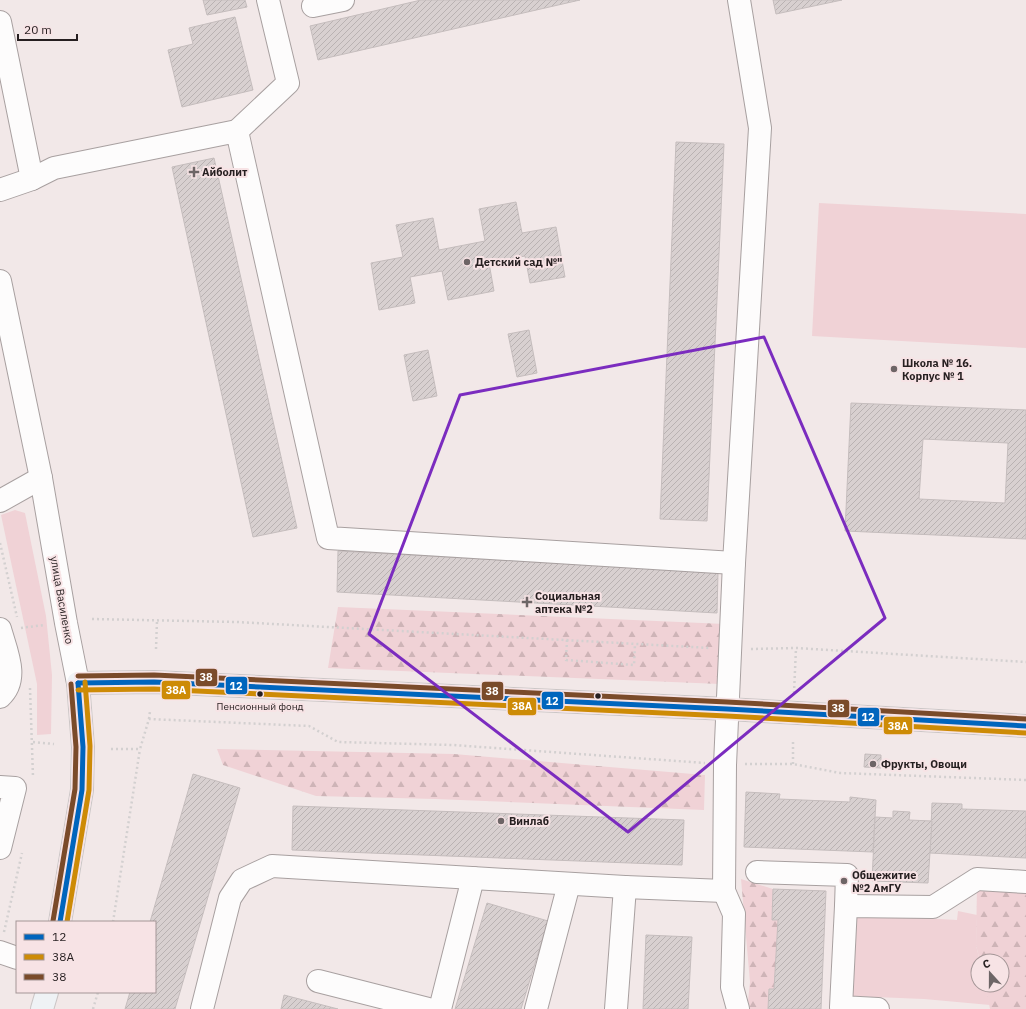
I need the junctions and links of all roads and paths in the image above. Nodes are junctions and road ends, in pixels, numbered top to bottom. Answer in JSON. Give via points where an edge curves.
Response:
{"nodes":[{"id":1,"x":268,"y":0,"type":"edge"},
{"id":2,"x":343,"y":0,"type":"edge"},
{"id":3,"x":739,"y":0,"type":"edge"},
{"id":4,"x":313,"y":6,"type":"dead end"},
{"id":5,"x":0,"y":22,"type":"edge"},
{"id":6,"x":237,"y":131,"type":"junction"},
{"id":7,"x":32,"y":179,"type":"junction"},
{"id":8,"x":0,"y":190,"type":"edge"},
{"id":9,"x":0,"y":281,"type":"edge"},
{"id":10,"x":41,"y":478,"type":"junction"},
{"id":11,"x":0,"y":501,"type":"edge"},
{"id":12,"x":0,"y":542,"type":"edge"},
{"id":13,"x":734,"y":563,"type":"junction"},
{"id":14,"x":92,"y":619,"type":"dead end"},
{"id":15,"x":157,"y":621,"type":"junction"},
{"id":16,"x":9,"y":625,"type":"edge"},
{"id":17,"x":44,"y":625,"type":"dead end"},
{"id":18,"x":21,"y":635,"type":"dead end"},
{"id":19,"x":567,"y":640,"type":"junction"},
{"id":20,"x":635,"y":644,"type":"junction"},
{"id":21,"x":796,"y":648,"type":"junction"},
{"id":22,"x":156,"y":649,"type":"dead end"},
{"id":23,"x":730,"y":649,"type":"junction"},
{"id":24,"x":1026,"y":662,"type":"edge"},
{"id":25,"x":78,"y":682,"type":"junction"},
{"id":26,"x":30,"y":685,"type":"dead end"},
{"id":27,"x":794,"y":694,"type":"dead end"},
{"id":28,"x":0,"y":698,"type":"edge"},
{"id":29,"x":727,"y":709,"type":"junction"},
{"id":30,"x":150,"y":711,"type":"dead end"},
{"id":31,"x":149,"y":719,"type":"junction"},
{"id":32,"x":1026,"y":726,"type":"edge"},
{"id":33,"x":793,"y":739,"type":"dead end"},
{"id":34,"x":33,"y":742,"type":"junction"},
{"id":35,"x":54,"y":744,"type":"dead end"},
{"id":36,"x":111,"y":749,"type":"dead end"},
{"id":37,"x":140,"y":749,"type":"junction"},
{"id":38,"x":793,"y":764,"type":"junction"},
{"id":39,"x":725,"y":765,"type":"junction"},
{"id":40,"x":33,"y":779,"type":"dead end"},
{"id":41,"x":1026,"y":780,"type":"edge"},
{"id":42,"x":0,"y":787,"type":"edge"},
{"id":43,"x":0,"y":848,"type":"edge"},
{"id":44,"x":23,"y":848,"type":"dead end"},
{"id":45,"x":757,"y":872,"type":"dead end"},
{"id":46,"x":472,"y":878,"type":"junction"},
{"id":47,"x":1026,"y":882,"type":"edge"},
{"id":48,"x":569,"y":884,"type":"junction"},
{"id":49,"x":625,"y":887,"type":"junction"},
{"id":50,"x":724,"y":891,"type":"junction"},
{"id":51,"x":846,"y":906,"type":"junction"},
{"id":52,"x":60,"y":921,"type":"edge"},
{"id":53,"x":113,"y":921,"type":"edge"},
{"id":54,"x":0,"y":952,"type":"edge"},
{"id":55,"x":16,"y":958,"type":"edge"},
{"id":56,"x":318,"y":981,"type":"dead end"},
{"id":57,"x":46,"y":993,"type":"edge"},
{"id":58,"x":98,"y":993,"type":"edge"},
{"id":59,"x":42,"y":1009,"type":"edge"},
{"id":60,"x":93,"y":1009,"type":"edge"},
{"id":61,"x":202,"y":1009,"type":"edge"},
{"id":62,"x":428,"y":1009,"type":"edge"},
{"id":63,"x":440,"y":1009,"type":"edge"},
{"id":64,"x":536,"y":1009,"type":"edge"},
{"id":65,"x":616,"y":1009,"type":"edge"},
{"id":66,"x":738,"y":1009,"type":"edge"},
{"id":67,"x":878,"y":1009,"type":"edge"}],
"edges":[{"from":1,"to":6,"type":"street","via":[[288,83]]},
{"from":2,"to":4,"type":"street"},
{"from":3,"to":13,"type":"street","via":[[760,128]]},
{"from":5,"to":7,"type":"street"},
{"from":6,"to":7,"type":"street","via":[[54,168]]},
{"from":6,"to":13,"type":"street","via":[[328,538]]},
{"from":7,"to":8,"type":"street"},
{"from":9,"to":10,"type":"street","name":"улица Василенко"},
{"from":10,"to":11,"type":"street"},
{"from":10,"to":25,"type":"street","name":"улица Василенко"},
{"from":12,"to":16,"type":"path"},
{"from":13,"to":23,"type":"street"},
{"from":14,"to":15,"type":"path"},
{"from":15,"to":19,"type":"path","via":[[237,622]]},
{"from":15,"to":22,"type":"path"},
{"from":16,"to":28,"type":"street","via":[[11,675],[8,687]]},
{"from":17,"to":18,"type":"path","via":[[20,628]]},
{"from":19,"to":20,"type":"path"},
{"from":19,"to":20,"type":"path","via":[[566,660],[634,665]]},
{"from":20,"to":23,"type":"path"},
{"from":21,"to":23,"type":"path"},
{"from":21,"to":24,"type":"path"},
{"from":21,"to":27,"type":"path"},
{"from":23,"to":29,"type":"street"},
{"from":25,"to":29,"type":"main road","via":[[154,682]]},
{"from":25,"to":52,"type":"main road","name":"улица Василенко","via":[[83,747],[82,790]]},
{"from":26,"to":34,"type":"path"},
{"from":29,"to":32,"type":"main road"},
{"from":29,"to":39,"type":"street"},
{"from":30,"to":31,"type":"path"},
{"from":31,"to":37,"type":"path"},
{"from":31,"to":39,"type":"path","via":[[309,726],[338,742],[453,745]]},
{"from":33,"to":38,"type":"path"},
{"from":34,"to":35,"type":"path"},
{"from":34,"to":40,"type":"path"},
{"from":36,"to":37,"type":"path"},
{"from":37,"to":53,"type":"path"},
{"from":38,"to":39,"type":"path"},
{"from":38,"to":41,"type":"path","via":[[840,773]]},
{"from":39,"to":50,"type":"street"},
{"from":42,"to":43,"type":"street","via":[[16,788]]},
{"from":44,"to":54,"type":"path"},
{"from":45,"to":51,"type":"street","via":[[847,875]]},
{"from":46,"to":48,"type":"street"},
{"from":46,"to":61,"type":"street","via":[[272,866],[258,871],[242,880],[230,898]]},
{"from":46,"to":63,"type":"street"},
{"from":47,"to":51,"type":"street","via":[[977,879],[933,907]]},
{"from":48,"to":49,"type":"street"},
{"from":48,"to":64,"type":"street"},
{"from":49,"to":50,"type":"street"},
{"from":49,"to":65,"type":"street"},
{"from":50,"to":66,"type":"street","via":[[734,914],[732,987]]},
{"from":51,"to":67,"type":"street","via":[[841,1007]]},
{"from":54,"to":55,"type":"street"},
{"from":56,"to":62,"type":"street"},
{"from":57,"to":59,"type":"main road"},
{"from":58,"to":60,"type":"path"}]}
